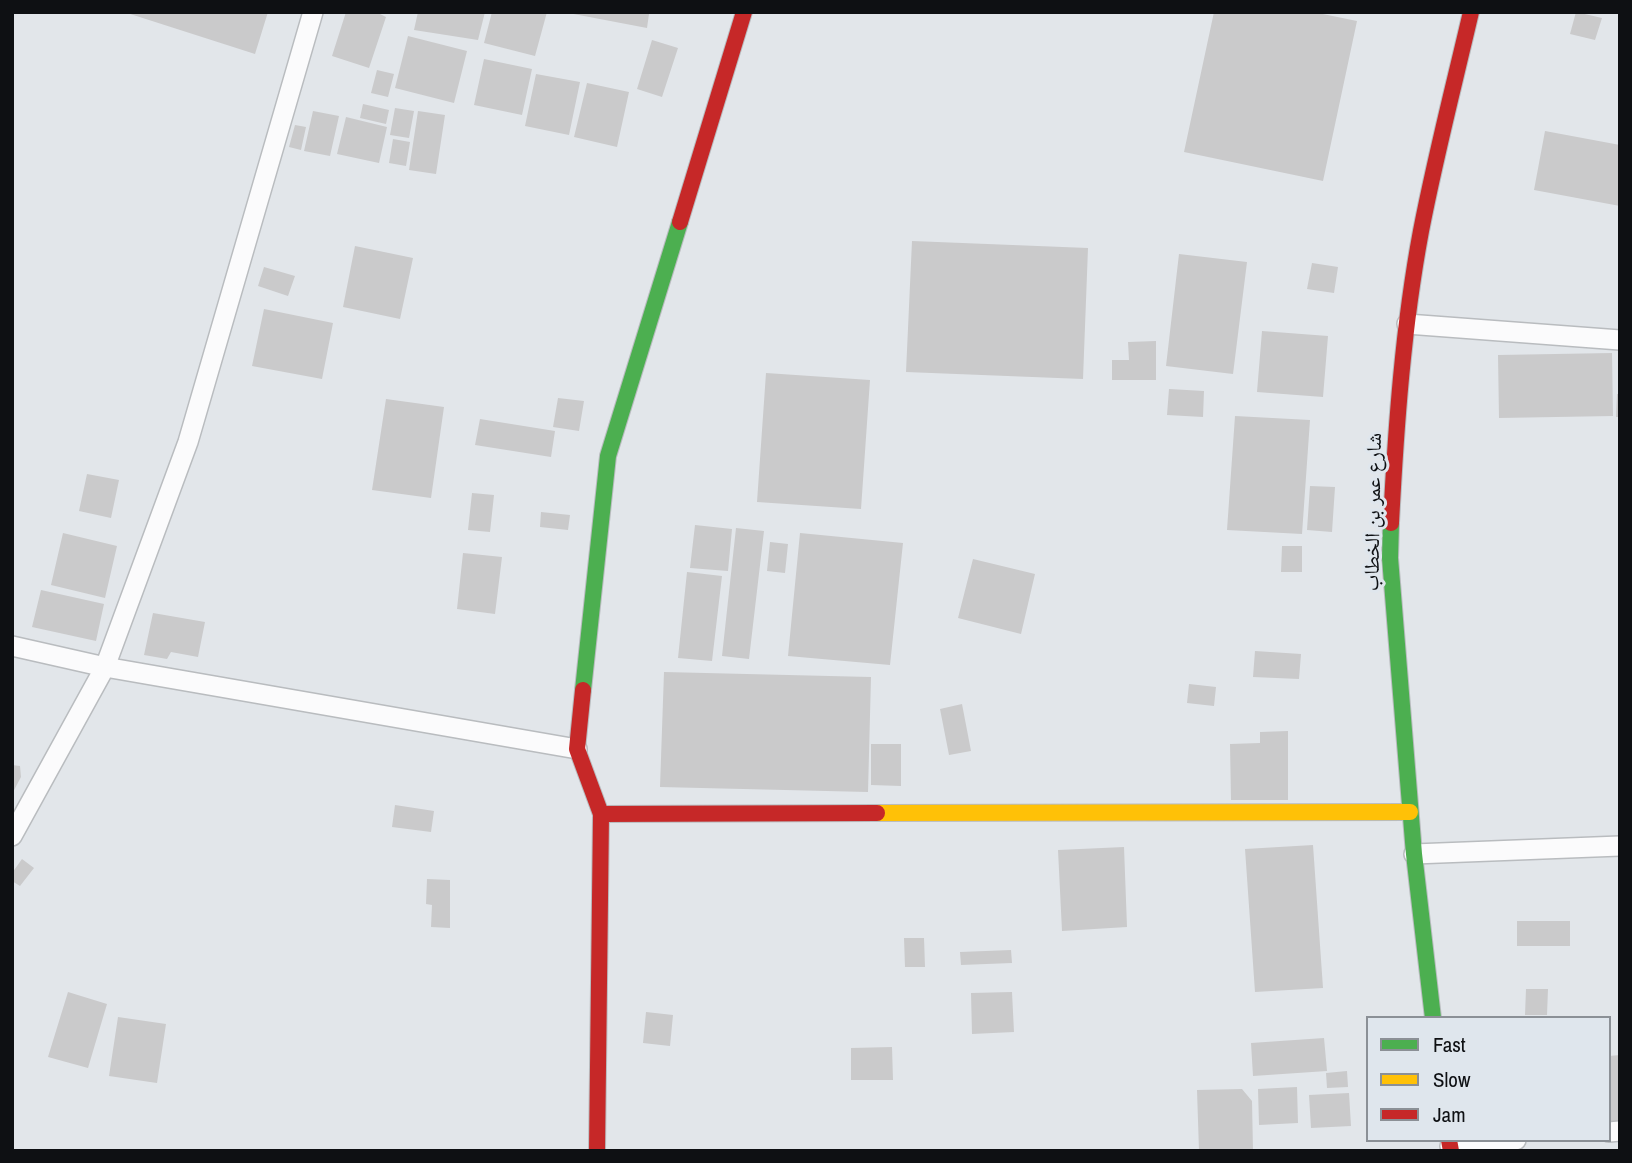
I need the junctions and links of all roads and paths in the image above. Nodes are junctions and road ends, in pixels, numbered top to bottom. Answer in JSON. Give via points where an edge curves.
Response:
{"nodes":[{"id":1,"x":313,"y":12,"type":"edge"},
{"id":2,"x":744,"y":12,"type":"edge"},
{"id":3,"x":1471,"y":12,"type":"edge"},
{"id":4,"x":1407,"y":324,"type":"junction"},
{"id":5,"x":1620,"y":340,"type":"edge"},
{"id":6,"x":12,"y":646,"type":"edge"},
{"id":7,"x":104,"y":667,"type":"junction"},
{"id":8,"x":577,"y":749,"type":"junction"},
{"id":9,"x":1410,"y":812,"type":"junction"},
{"id":10,"x":601,"y":814,"type":"junction"},
{"id":11,"x":12,"y":836,"type":"edge"},
{"id":12,"x":1620,"y":846,"type":"edge"},
{"id":13,"x":1414,"y":854,"type":"junction"},
{"id":14,"x":1433,"y":1016,"type":"edge"},
{"id":15,"x":1494,"y":1142,"type":"edge"},
{"id":16,"x":1450,"y":1146,"type":"edge"},
{"id":17,"x":597,"y":1151,"type":"edge"}],
"edges":[{"from":1,"to":7,"type":"lane","via":[[188,442]]},
{"from":2,"to":8,"type":"street","via":[[608,456]]},
{"from":3,"to":4,"type":"street","name":"شارع عمر بن الخطاب","via":[[1421,231]]},
{"from":4,"to":5,"type":"lane"},
{"from":4,"to":9,"type":"street","name":"شارع عمر بن الخطاب","via":[[1390,558]]},
{"from":6,"to":7,"type":"lane"},
{"from":7,"to":8,"type":"lane"},
{"from":7,"to":11,"type":"lane"},
{"from":8,"to":10,"type":"street"},
{"from":9,"to":10,"type":"street"},
{"from":9,"to":13,"type":"street","name":"شارع عمر بن الخطاب"},
{"from":10,"to":17,"type":"street"},
{"from":12,"to":13,"type":"lane"},
{"from":13,"to":14,"type":"street","name":"شارع عمر بن الخطاب"},
{"from":15,"to":16,"type":"lane"}]}
